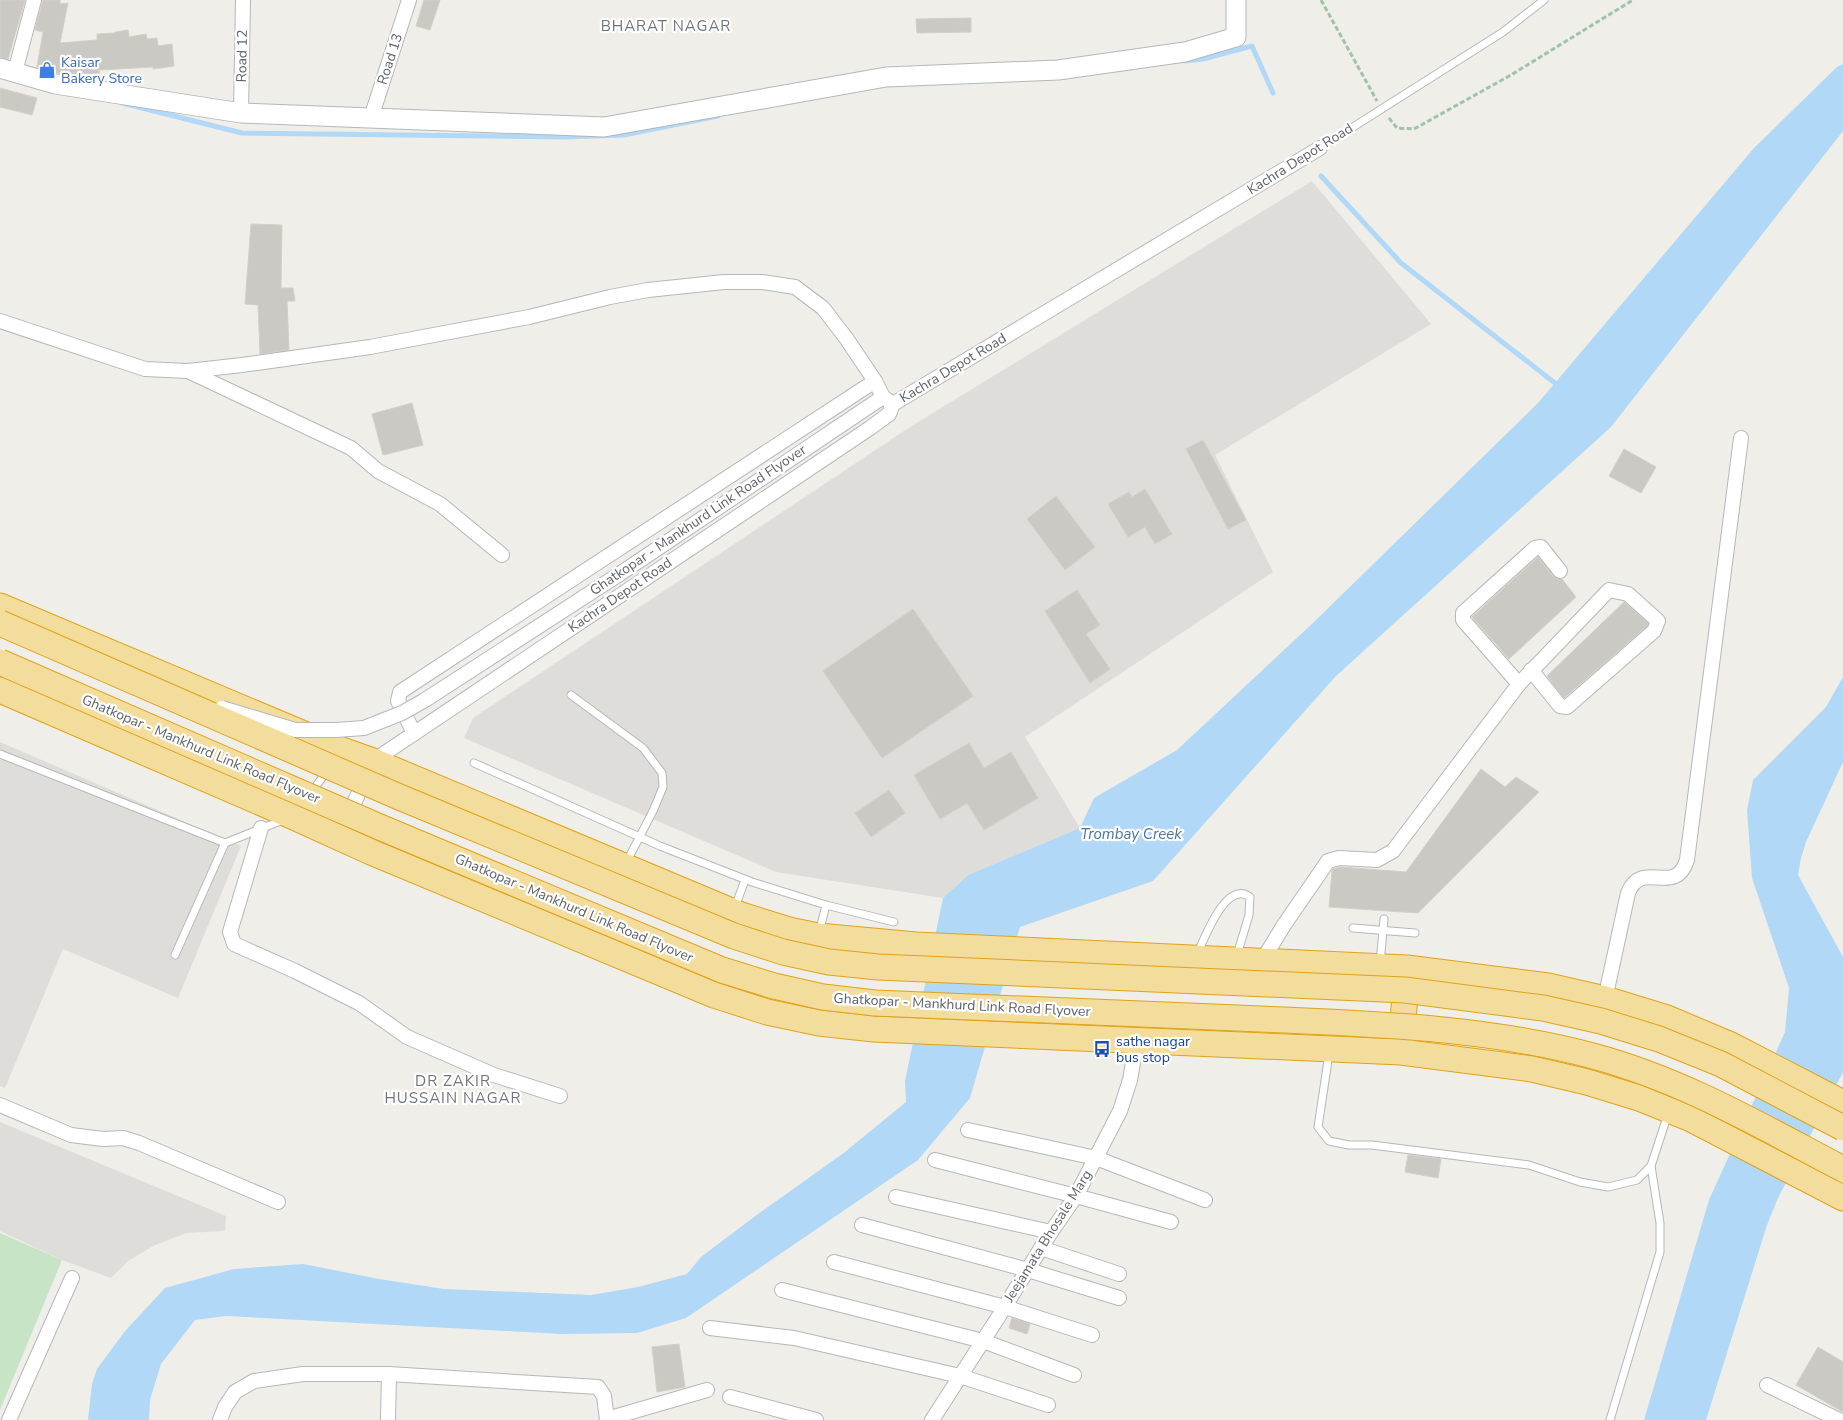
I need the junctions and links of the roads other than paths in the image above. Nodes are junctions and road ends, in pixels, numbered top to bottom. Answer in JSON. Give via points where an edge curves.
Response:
{"nodes":[{"id":1,"x":34,"y":0,"type":"edge"},
{"id":2,"x":243,"y":0,"type":"edge"},
{"id":3,"x":408,"y":0,"type":"edge"},
{"id":4,"x":1236,"y":0,"type":"edge"},
{"id":5,"x":1544,"y":0,"type":"edge"},
{"id":6,"x":8,"y":70,"type":"edge"},
{"id":7,"x":241,"y":113,"type":"junction"},
{"id":8,"x":371,"y":118,"type":"junction"},
{"id":9,"x":1320,"y":148,"type":"joint"},
{"id":10,"x":0,"y":321,"type":"edge"},
{"id":11,"x":188,"y":371,"type":"junction"},
{"id":12,"x":875,"y":381,"type":"junction"},
{"id":13,"x":888,"y":400,"type":"junction"},
{"id":14,"x":1741,"y":438,"type":"dead end"},
{"id":15,"x":502,"y":555,"type":"dead end"},
{"id":16,"x":1560,"y":571,"type":"dead end"},
{"id":17,"x":0,"y":606,"type":"edge"},
{"id":18,"x":0,"y":623,"type":"edge"},
{"id":19,"x":0,"y":662,"type":"edge"},
{"id":20,"x":1531,"y":670,"type":"junction"},
{"id":21,"x":124,"y":677,"type":"junction"},
{"id":22,"x":1519,"y":684,"type":"junction"},
{"id":23,"x":0,"y":690,"type":"edge"},
{"id":24,"x":571,"y":695,"type":"dead end"},
{"id":25,"x":414,"y":733,"type":"junction"},
{"id":26,"x":342,"y":750,"type":"junction"},
{"id":27,"x":0,"y":754,"type":"edge"},
{"id":28,"x":373,"y":761,"type":"junction"},
{"id":29,"x":474,"y":763,"type":"dead end"},
{"id":30,"x":299,"y":809,"type":"junction"},
{"id":31,"x":261,"y":828,"type":"junction"},
{"id":32,"x":640,"y":837,"type":"junction"},
{"id":33,"x":338,"y":838,"type":"junction"},
{"id":34,"x":225,"y":843,"type":"junction"},
{"id":35,"x":625,"y":866,"type":"junction"},
{"id":36,"x":746,"y":880,"type":"junction"},
{"id":37,"x":826,"y":905,"type":"junction"},
{"id":38,"x":733,"y":911,"type":"junction"},
{"id":39,"x":1384,"y":918,"type":"dead end"},
{"id":40,"x":894,"y":922,"type":"dead end"},
{"id":41,"x":1353,"y":928,"type":"dead end"},
{"id":42,"x":1383,"y":930,"type":"junction"},
{"id":43,"x":1415,"y":933,"type":"dead end"},
{"id":44,"x":818,"y":936,"type":"junction"},
{"id":45,"x":176,"y":955,"type":"dead end"},
{"id":46,"x":1195,"y":958,"type":"junction"},
{"id":47,"x":1235,"y":960,"type":"junction"},
{"id":48,"x":1262,"y":961,"type":"junction"},
{"id":49,"x":1380,"y":966,"type":"junction"},
{"id":50,"x":1407,"y":968,"type":"junction"},
{"id":51,"x":1606,"y":999,"type":"junction"},
{"id":52,"x":1137,"y":1040,"type":"junction"},
{"id":53,"x":1330,"y":1049,"type":"junction"},
{"id":54,"x":1401,"y":1052,"type":"junction"},
{"id":55,"x":560,"y":1096,"type":"dead end"},
{"id":56,"x":1843,"y":1103,"type":"edge"},
{"id":57,"x":0,"y":1105,"type":"edge"},
{"id":58,"x":1680,"y":1114,"type":"junction"},
{"id":59,"x":1843,"y":1128,"type":"edge"},
{"id":60,"x":968,"y":1130,"type":"dead end"},
{"id":61,"x":1096,"y":1158,"type":"junction"},
{"id":62,"x":934,"y":1160,"type":"dead end"},
{"id":63,"x":1651,"y":1166,"type":"junction"},
{"id":64,"x":1843,"y":1168,"type":"edge"},
{"id":65,"x":1076,"y":1196,"type":"junction"},
{"id":66,"x":896,"y":1197,"type":"dead end"},
{"id":67,"x":1843,"y":1198,"type":"edge"},
{"id":68,"x":1205,"y":1200,"type":"dead end"},
{"id":69,"x":278,"y":1202,"type":"dead end"},
{"id":70,"x":1171,"y":1222,"type":"dead end"},
{"id":71,"x":862,"y":1225,"type":"dead end"},
{"id":72,"x":1051,"y":1232,"type":"junction"},
{"id":73,"x":1041,"y":1248,"type":"junction"},
{"id":74,"x":834,"y":1262,"type":"dead end"},
{"id":75,"x":1028,"y":1270,"type":"junction"},
{"id":76,"x":1119,"y":1274,"type":"dead end"},
{"id":77,"x":72,"y":1278,"type":"dead end"},
{"id":78,"x":782,"y":1290,"type":"dead end"},
{"id":79,"x":1119,"y":1298,"type":"dead end"},
{"id":80,"x":1005,"y":1307,"type":"junction"},
{"id":81,"x":710,"y":1328,"type":"dead end"},
{"id":82,"x":1092,"y":1335,"type":"dead end"},
{"id":83,"x":983,"y":1341,"type":"junction"},
{"id":84,"x":390,"y":1374,"type":"junction"},
{"id":85,"x":1074,"y":1375,"type":"dead end"},
{"id":86,"x":960,"y":1376,"type":"junction"},
{"id":87,"x":1767,"y":1384,"type":"dead end"},
{"id":88,"x":707,"y":1390,"type":"dead end"},
{"id":89,"x":730,"y":1397,"type":"dead end"},
{"id":90,"x":1048,"y":1405,"type":"dead end"},
{"id":91,"x":9,"y":1420,"type":"edge"},
{"id":92,"x":220,"y":1420,"type":"edge"},
{"id":93,"x":388,"y":1420,"type":"edge"},
{"id":94,"x":607,"y":1420,"type":"edge"},
{"id":95,"x":816,"y":1420,"type":"edge"},
{"id":96,"x":932,"y":1420,"type":"edge"},
{"id":97,"x":1610,"y":1420,"type":"edge"},
{"id":98,"x":1839,"y":1420,"type":"edge"}],
"edges":[{"from":1,"to":6,"type":"street"},
{"from":2,"to":7,"type":"street","name":"Road 12"},
{"from":3,"to":8,"type":"street","name":"Road 13"},
{"from":4,"to":8,"type":"street","via":[[1236,37],[1185,52],[1058,70],[886,77],[604,127]]},
{"from":5,"to":9,"type":"lane","name":"Kachra Depot Road","via":[[1503,32]]},
{"from":6,"to":7,"type":"street","via":[[54,84]]},
{"from":7,"to":8,"type":"street"},
{"from":9,"to":13,"type":"street","name":"Kachra Depot Road"},
{"from":10,"to":11,"type":"street","via":[[145,369]]},
{"from":11,"to":12,"type":"street","via":[[370,347],[529,317],[648,290],[724,282],[762,282],[795,287],[823,308]]},
{"from":11,"to":15,"type":"street","via":[[351,448],[378,471],[440,504]]},
{"from":12,"to":13,"type":"street"},
{"from":12,"to":25,"type":"street","via":[[400,692],[398,702]]},
{"from":13,"to":21,"type":"street","name":"Ghatkopar - Mankhurd Link Road Flyover","bridge":true,"via":[[424,700],[364,728],[295,730]]},
{"from":13,"to":25,"type":"street","name":"Kachra Depot Road","via":[[889,414],[870,428]]},
{"from":14,"to":51,"type":"street","via":[[1687,860],[1678,876],[1640,878],[1632,883]]},
{"from":16,"to":22,"type":"street","via":[[1541,548],[1535,548],[1463,613],[1463,620]]},
{"from":17,"to":26,"type":"highway"},
{"from":18,"to":21,"type":"highway","name":"Ghatkopar - Mankhurd Link Road Flyover","bridge":true},
{"from":19,"to":64,"type":"highway","name":"Ghatkopar - Mankhurd Link Road Flyover","bridge":true,"via":[[382,828],[722,970],[774,986],[823,997],[875,1003],[1403,1026],[1537,1043],[1638,1070],[1703,1095]]},
{"from":20,"to":20,"type":"street","via":[[1609,590],[1628,594],[1658,621],[1654,631],[1567,707],[1560,706]]},
{"from":20,"to":22,"type":"street"},
{"from":21,"to":59,"type":"highway","name":"Ghatkopar - Mankhurd Link Road Flyover","bridge":true,"via":[[397,796],[734,936],[783,952],[829,962],[878,967],[1405,990],[1543,1008],[1659,1039],[1721,1064]]},
{"from":22,"to":48,"type":"street","via":[[1393,851],[1377,860],[1339,858],[1328,861]]},
{"from":23,"to":30,"type":"highway"},
{"from":24,"to":32,"type":"lane","via":[[643,748],[662,773],[663,787]]},
{"from":25,"to":28,"type":"street","name":"Kachra Depot Road"},
{"from":26,"to":28,"type":"highway"},
{"from":26,"to":30,"type":"lane"},
{"from":27,"to":34,"type":"lane"},
{"from":28,"to":33,"type":"street"},
{"from":28,"to":35,"type":"highway"},
{"from":29,"to":32,"type":"lane"},
{"from":30,"to":31,"type":"lane"},
{"from":30,"to":33,"type":"highway"},
{"from":31,"to":34,"type":"lane"},
{"from":31,"to":55,"type":"street","via":[[230,932],[234,944],[359,1004],[407,1037],[494,1075]]},
{"from":32,"to":35,"type":"lane"},
{"from":32,"to":36,"type":"lane"},
{"from":33,"to":52,"type":"highway","via":[[714,995],[767,1012],[818,1023],[874,1029]]},
{"from":34,"to":45,"type":"lane"},
{"from":35,"to":38,"type":"highway"},
{"from":36,"to":37,"type":"lane"},
{"from":36,"to":38,"type":"lane"},
{"from":37,"to":40,"type":"lane"},
{"from":37,"to":44,"type":"lane"},
{"from":38,"to":44,"type":"highway","via":[[788,930]]},
{"from":39,"to":42,"type":"lane"},
{"from":41,"to":42,"type":"lane"},
{"from":42,"to":43,"type":"lane"},
{"from":42,"to":49,"type":"lane"},
{"from":44,"to":46,"type":"highway","via":[[916,945]]},
{"from":46,"to":47,"type":"highway"},
{"from":46,"to":47,"type":"lane","via":[[1225,902],[1233,895],[1244,894],[1250,897],[1250,908]]},
{"from":47,"to":48,"type":"highway"},
{"from":48,"to":49,"type":"highway"},
{"from":49,"to":50,"type":"highway"},
{"from":50,"to":51,"type":"highway","via":[[1548,986]]},
{"from":50,"to":54,"type":"highway"},
{"from":51,"to":56,"type":"highway","via":[[1667,1018],[1731,1044]]},
{"from":52,"to":53,"type":"highway"},
{"from":52,"to":61,"type":"street","name":"Jeejamata Bhosale Marg","via":[[1130,1080],[1120,1111]]},
{"from":53,"to":54,"type":"highway"},
{"from":53,"to":63,"type":"lane","via":[[1318,1127],[1329,1141],[1529,1166],[1608,1187],[1637,1180]]},
{"from":54,"to":58,"type":"highway","via":[[1532,1069],[1587,1082]]},
{"from":57,"to":69,"type":"street","via":[[71,1135],[123,1138],[139,1143]]},
{"from":58,"to":63,"type":"lane"},
{"from":58,"to":67,"type":"highway"},
{"from":60,"to":61,"type":"street"},
{"from":61,"to":65,"type":"street","name":"Jeejamata Bhosale Marg"},
{"from":61,"to":68,"type":"street"},
{"from":62,"to":65,"type":"street"},
{"from":63,"to":97,"type":"lane","via":[[1660,1223],[1660,1252]]},
{"from":65,"to":70,"type":"street"},
{"from":65,"to":72,"type":"street","name":"Jeejamata Bhosale Marg"},
{"from":66,"to":72,"type":"street"},
{"from":71,"to":75,"type":"street"},
{"from":72,"to":73,"type":"street","name":"Jeejamata Bhosale Marg"},
{"from":73,"to":75,"type":"street","name":"Jeejamata Bhosale Marg"},
{"from":73,"to":76,"type":"street"},
{"from":74,"to":80,"type":"street"},
{"from":75,"to":79,"type":"street"},
{"from":75,"to":80,"type":"street","name":"Jeejamata Bhosale Marg"},
{"from":77,"to":91,"type":"street"},
{"from":78,"to":83,"type":"street"},
{"from":80,"to":82,"type":"street"},
{"from":80,"to":83,"type":"street","name":"Jeejamata Bhosale Marg"},
{"from":81,"to":86,"type":"street","via":[[794,1338]]},
{"from":83,"to":85,"type":"street"},
{"from":83,"to":86,"type":"street","name":"Jeejamata Bhosale Marg"},
{"from":84,"to":92,"type":"street","via":[[304,1374],[254,1381],[235,1392]]},
{"from":84,"to":93,"type":"street"},
{"from":84,"to":94,"type":"street","via":[[598,1387],[604,1396]]},
{"from":86,"to":90,"type":"street"},
{"from":86,"to":96,"type":"street","name":"Jeejamata Bhosale Marg"},
{"from":87,"to":98,"type":"street"},
{"from":88,"to":94,"type":"street"},
{"from":89,"to":95,"type":"street"}]}
